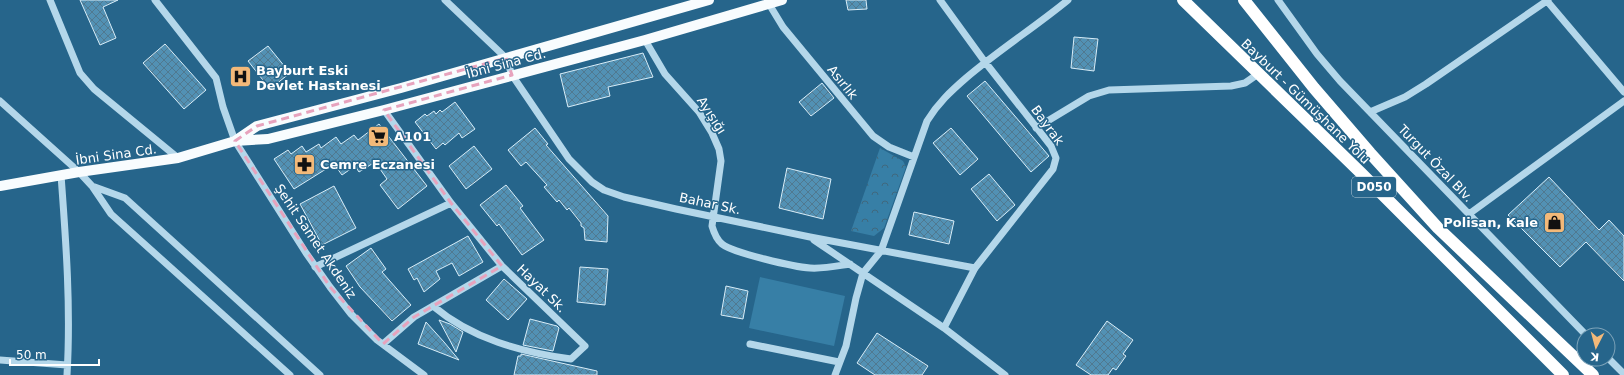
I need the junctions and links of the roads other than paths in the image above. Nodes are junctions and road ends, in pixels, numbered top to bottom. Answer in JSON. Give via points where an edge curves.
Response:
{"nodes":[{"id":1,"x":50,"y":0,"type":"edge"},
{"id":2,"x":155,"y":0,"type":"edge"},
{"id":3,"x":445,"y":0,"type":"edge"},
{"id":4,"x":710,"y":0,"type":"edge"},
{"id":5,"x":782,"y":0,"type":"edge"},
{"id":6,"x":940,"y":0,"type":"edge"},
{"id":7,"x":1068,"y":0,"type":"edge"},
{"id":8,"x":1183,"y":0,"type":"edge"},
{"id":9,"x":1244,"y":0,"type":"edge"},
{"id":10,"x":1278,"y":0,"type":"edge"},
{"id":11,"x":1547,"y":0,"type":"edge"},
{"id":12,"x":768,"y":4,"type":"junction"},
{"id":13,"x":645,"y":40,"type":"junction"},
{"id":14,"x":506,"y":58,"type":"junction"},
{"id":15,"x":984,"y":62,"type":"junction"},
{"id":16,"x":1258,"y":74,"type":"junction"},
{"id":17,"x":512,"y":75,"type":"junction"},
{"id":18,"x":1624,"y":92,"type":"edge"},
{"id":19,"x":0,"y":101,"type":"edge"},
{"id":20,"x":1624,"y":101,"type":"edge"},
{"id":21,"x":384,"y":110,"type":"junction"},
{"id":22,"x":1370,"y":112,"type":"junction"},
{"id":23,"x":1036,"y":128,"type":"junction"},
{"id":24,"x":235,"y":141,"type":"junction"},
{"id":25,"x":914,"y":157,"type":"junction"},
{"id":26,"x":178,"y":158,"type":"junction"},
{"id":27,"x":79,"y":172,"type":"junction"},
{"id":28,"x":61,"y":175,"type":"junction"},
{"id":29,"x":0,"y":186,"type":"edge"},
{"id":30,"x":92,"y":186,"type":"junction"},
{"id":31,"x":451,"y":203,"type":"junction"},
{"id":32,"x":1469,"y":214,"type":"junction"},
{"id":33,"x":714,"y":216,"type":"junction"},
{"id":34,"x":810,"y":237,"type":"junction"},
{"id":35,"x":881,"y":251,"type":"junction"},
{"id":36,"x":850,"y":264,"type":"junction"},
{"id":37,"x":502,"y":266,"type":"junction"},
{"id":38,"x":315,"y":267,"type":"junction"},
{"id":39,"x":975,"y":268,"type":"junction"},
{"id":40,"x":863,"y":273,"type":"junction"},
{"id":41,"x":433,"y":306,"type":"junction"},
{"id":42,"x":1578,"y":327,"type":"edge"},
{"id":43,"x":944,"y":328,"type":"junction"},
{"id":44,"x":383,"y":344,"type":"junction"},
{"id":45,"x":750,"y":344,"type":"dead end"},
{"id":46,"x":0,"y":360,"type":"edge"},
{"id":47,"x":840,"y":362,"type":"junction"},
{"id":48,"x":67,"y":365,"type":"junction"},
{"id":49,"x":1616,"y":366,"type":"edge"},
{"id":50,"x":1624,"y":374,"type":"edge"},
{"id":51,"x":67,"y":375,"type":"edge"},
{"id":52,"x":290,"y":375,"type":"edge"},
{"id":53,"x":320,"y":375,"type":"edge"},
{"id":54,"x":424,"y":375,"type":"edge"},
{"id":55,"x":834,"y":375,"type":"edge"},
{"id":56,"x":1005,"y":375,"type":"edge"},
{"id":57,"x":1563,"y":375,"type":"edge"},
{"id":58,"x":1593,"y":375,"type":"edge"}],
"edges":[{"from":1,"to":26,"type":"street","via":[[80,72],[94,89]]},
{"from":2,"to":24,"type":"street","name":"Şehit Samet Akdeniz","via":[[216,78]]},
{"from":3,"to":14,"type":"street"},
{"from":4,"to":14,"type":"main road","name":"İbni Sina Cd."},
{"from":5,"to":12,"type":"main road","name":"İbni Sina Cd."},
{"from":6,"to":15,"type":"street","name":"Bayrak"},
{"from":7,"to":15,"type":"street"},
{"from":8,"to":16,"type":"highway","name":"Bayburt - Gümüşhane Yolu","number":"D050"},
{"from":9,"to":58,"type":"highway","name":"Bayburt - Gümüşhane Yolu","number":"D050","via":[[1314,88],[1438,228]]},
{"from":10,"to":22,"type":"street","name":"Turgut Özal Blv.","via":[[1317,54]]},
{"from":11,"to":18,"type":"street"},
{"from":11,"to":22,"type":"street","via":[[1426,84]]},
{"from":12,"to":13,"type":"main road","name":"İbni Sina Cd."},
{"from":12,"to":25,"type":"street","name":"Asırlık","via":[[782,27],[873,136],[889,147]]},
{"from":13,"to":17,"type":"main road","name":"İbni Sina Cd."},
{"from":13,"to":33,"type":"street","name":"Ayışığı","via":[[665,74],[699,112],[719,149],[722,161]]},
{"from":14,"to":17,"type":"street","name":"Bahar Sk."},
{"from":14,"to":24,"type":"main road","name":"İbni Sina Cd.","via":[[257,126]]},
{"from":15,"to":23,"type":"street","name":"Bayrak"},
{"from":15,"to":25,"type":"street","via":[[934,110],[927,121]]},
{"from":16,"to":23,"type":"street","via":[[1245,83],[1231,86],[1110,90],[1089,96]]},
{"from":16,"to":57,"type":"highway","name":"Bayburt - Gümüşhane Yolu","number":"D050"},
{"from":17,"to":21,"type":"main road","name":"İbni Sina Cd."},
{"from":17,"to":33,"type":"street","name":"Bahar Sk.","via":[[569,159],[592,182],[604,190],[624,197]]},
{"from":19,"to":27,"type":"street"},
{"from":20,"to":32,"type":"street"},
{"from":21,"to":24,"type":"main road","name":"İbni Sina Cd.","via":[[268,139]]},
{"from":21,"to":31,"type":"street","name":"Hayat Sk."},
{"from":22,"to":32,"type":"street","name":"Turgut Özal Blv."},
{"from":23,"to":39,"type":"street","name":"Bayrak","via":[[1051,146],[1056,158],[1053,169]]},
{"from":24,"to":26,"type":"main road","name":"İbni Sina Cd."},
{"from":24,"to":38,"type":"street","name":"Şehit Samet Akdeniz"},
{"from":25,"to":35,"type":"street"},
{"from":26,"to":27,"type":"main road","name":"İbni Sina Cd."},
{"from":27,"to":28,"type":"main road","name":"İbni Sina Cd."},
{"from":27,"to":30,"type":"street"},
{"from":28,"to":29,"type":"main road","name":"İbni Sina Cd."},
{"from":28,"to":48,"type":"street","via":[[68,279]]},
{"from":30,"to":52,"type":"street","via":[[111,214]]},
{"from":30,"to":53,"type":"street","via":[[125,198]]},
{"from":31,"to":37,"type":"street","name":"Hayat Sk."},
{"from":31,"to":38,"type":"street"},
{"from":32,"to":42,"type":"street","name":"Turgut Özal Blv."},
{"from":33,"to":34,"type":"street","name":"Bahar Sk."},
{"from":33,"to":36,"type":"street","name":"Ayışığı","via":[[714,234],[728,248],[794,267]]},
{"from":34,"to":35,"type":"street","name":"Bahar Sk."},
{"from":34,"to":36,"type":"street"},
{"from":35,"to":39,"type":"street","name":"Bahar Sk."},
{"from":35,"to":40,"type":"street"},
{"from":36,"to":40,"type":"street"},
{"from":37,"to":41,"type":"street"},
{"from":37,"to":41,"type":"street","name":"Hayat Sk.","via":[[585,346],[571,359],[545,356],[483,338]]},
{"from":38,"to":44,"type":"street","name":"Şehit Samet Akdeniz","via":[[351,314]]},
{"from":39,"to":43,"type":"street","name":"Bayrak"},
{"from":40,"to":43,"type":"street"},
{"from":40,"to":47,"type":"street"},
{"from":41,"to":44,"type":"street","via":[[414,317]]},
{"from":43,"to":56,"type":"street"},
{"from":44,"to":54,"type":"street","name":"Şehit Samet Akdeniz"},
{"from":45,"to":47,"type":"street"},
{"from":46,"to":48,"type":"street"},
{"from":47,"to":55,"type":"street"},
{"from":48,"to":51,"type":"street"},
{"from":49,"to":50,"type":"street"}]}
